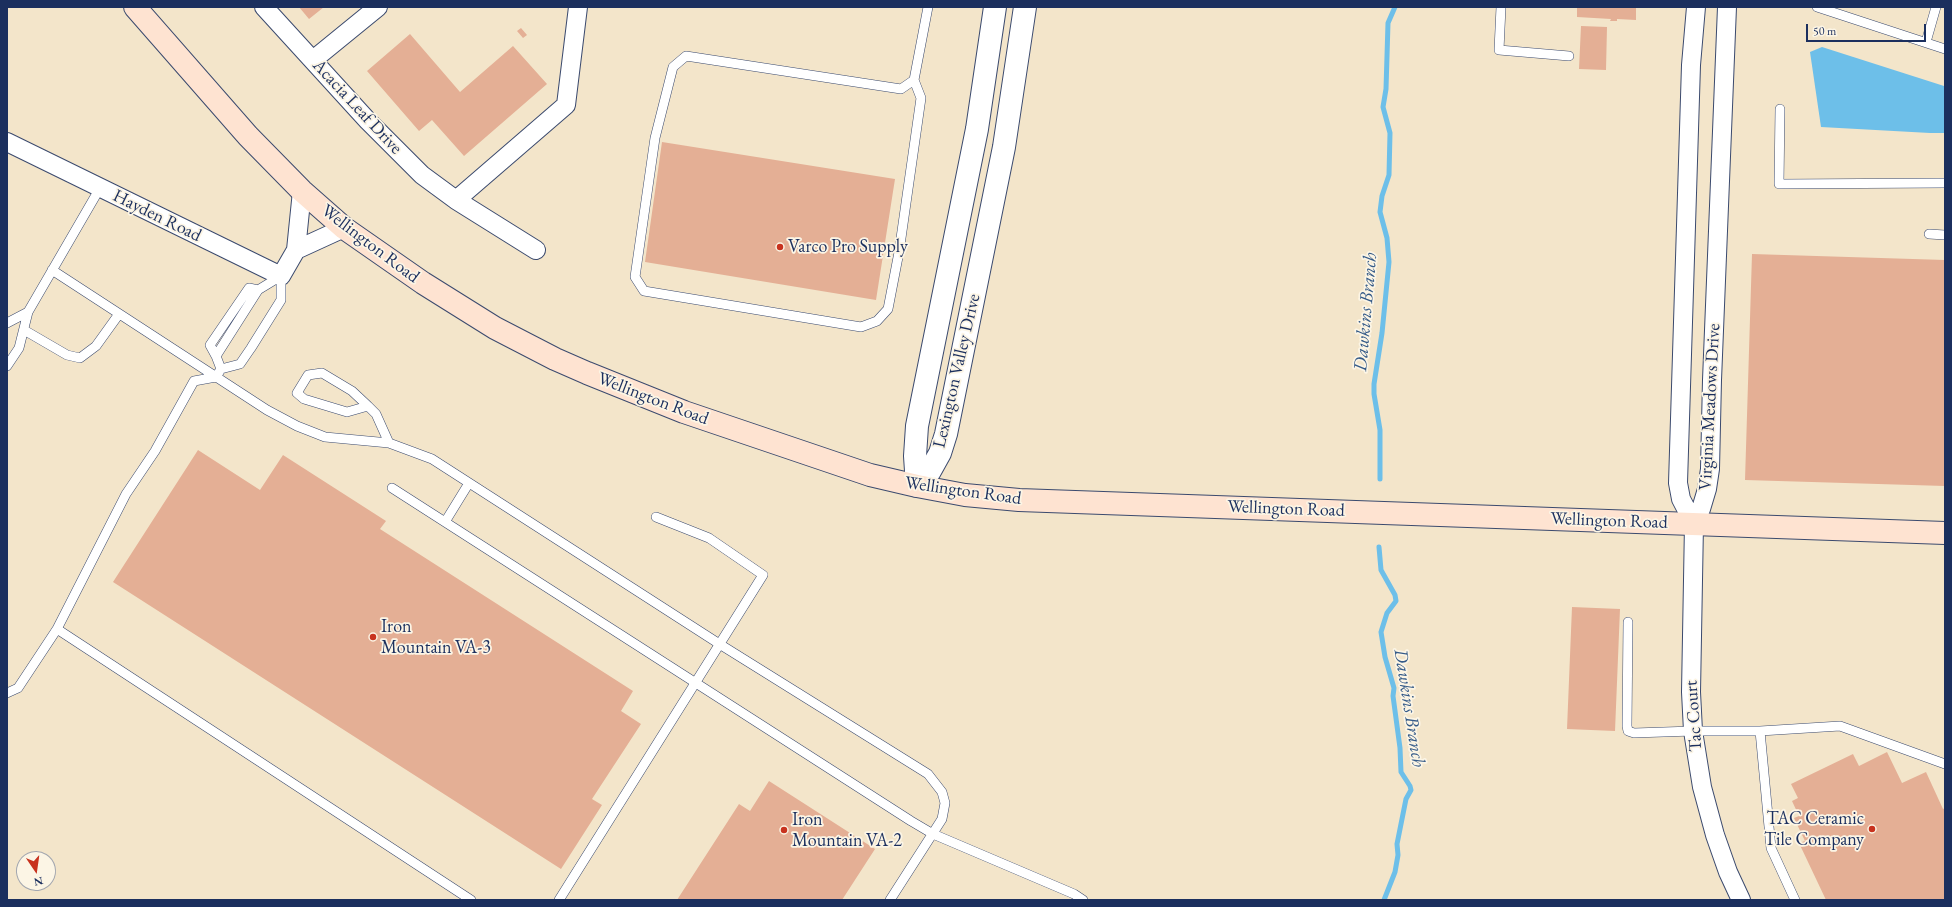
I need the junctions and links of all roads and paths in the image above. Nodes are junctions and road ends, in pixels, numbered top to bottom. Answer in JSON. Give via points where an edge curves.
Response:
{"nodes":[{"id":1,"x":135,"y":7,"type":"edge"},
{"id":2,"x":264,"y":7,"type":"edge"},
{"id":3,"x":378,"y":7,"type":"edge"},
{"id":4,"x":578,"y":7,"type":"edge"},
{"id":5,"x":928,"y":7,"type":"edge"},
{"id":6,"x":995,"y":7,"type":"edge"},
{"id":7,"x":1025,"y":7,"type":"edge"},
{"id":8,"x":1501,"y":7,"type":"edge"},
{"id":9,"x":1696,"y":7,"type":"edge"},
{"id":10,"x":1727,"y":7,"type":"edge"},
{"id":11,"x":1817,"y":7,"type":"edge"},
{"id":12,"x":1936,"y":7,"type":"edge"},
{"id":13,"x":1926,"y":42,"type":"junction"},
{"id":14,"x":1945,"y":49,"type":"edge"},
{"id":15,"x":1569,"y":56,"type":"dead end"},
{"id":16,"x":313,"y":60,"type":"junction"},
{"id":17,"x":914,"y":80,"type":"junction"},
{"id":18,"x":1780,"y":109,"type":"dead end"},
{"id":19,"x":7,"y":142,"type":"edge"},
{"id":20,"x":1945,"y":183,"type":"edge"},
{"id":21,"x":100,"y":188,"type":"junction"},
{"id":22,"x":302,"y":191,"type":"junction"},
{"id":23,"x":456,"y":200,"type":"junction"},
{"id":24,"x":344,"y":228,"type":"junction"},
{"id":25,"x":1928,"y":234,"type":"dead end"},
{"id":26,"x":1945,"y":235,"type":"edge"},
{"id":27,"x":296,"y":250,"type":"junction"},
{"id":28,"x":536,"y":250,"type":"dead end"},
{"id":29,"x":52,"y":270,"type":"junction"},
{"id":30,"x":281,"y":276,"type":"junction"},
{"id":31,"x":28,"y":312,"type":"junction"},
{"id":32,"x":119,"y":314,"type":"junction"},
{"id":33,"x":7,"y":323,"type":"edge"},
{"id":34,"x":24,"y":330,"type":"junction"},
{"id":35,"x":7,"y":366,"type":"edge"},
{"id":36,"x":218,"y":373,"type":"junction"},
{"id":37,"x":368,"y":406,"type":"junction"},
{"id":38,"x":389,"y":443,"type":"junction"},
{"id":39,"x":470,"y":483,"type":"junction"},
{"id":40,"x":917,"y":486,"type":"junction"},
{"id":41,"x":392,"y":488,"type":"dead end"},
{"id":42,"x":656,"y":516,"type":"dead end"},
{"id":43,"x":445,"y":522,"type":"junction"},
{"id":44,"x":1694,"y":524,"type":"junction"},
{"id":45,"x":1945,"y":533,"type":"edge"},
{"id":46,"x":1628,"y":622,"type":"dead end"},
{"id":47,"x":57,"y":629,"type":"junction"},
{"id":48,"x":721,"y":645,"type":"junction"},
{"id":49,"x":696,"y":684,"type":"junction"},
{"id":50,"x":7,"y":693,"type":"edge"},
{"id":51,"x":1692,"y":731,"type":"junction"},
{"id":52,"x":1760,"y":731,"type":"junction"},
{"id":53,"x":1945,"y":764,"type":"edge"},
{"id":54,"x":933,"y":834,"type":"junction"},
{"id":55,"x":471,"y":900,"type":"edge"},
{"id":56,"x":559,"y":900,"type":"edge"},
{"id":57,"x":890,"y":900,"type":"edge"},
{"id":58,"x":1083,"y":900,"type":"edge"},
{"id":59,"x":1741,"y":900,"type":"edge"},
{"id":60,"x":1795,"y":900,"type":"edge"}],
"edges":[{"from":1,"to":22,"type":"main road","name":"Wellington Road","via":[[248,136]]},
{"from":2,"to":16,"type":"street","name":"Acacia Leaf Drive"},
{"from":3,"to":16,"type":"street"},
{"from":4,"to":23,"type":"street","via":[[566,105]]},
{"from":5,"to":17,"type":"lane"},
{"from":6,"to":40,"type":"street","name":"Lexington Valley Drive","via":[[976,129],[917,426]]},
{"from":7,"to":40,"type":"street","name":"Lexington Valley Drive","via":[[1004,147],[946,434],[940,453],[930,471]]},
{"from":8,"to":15,"type":"lane","via":[[1499,50]]},
{"from":9,"to":44,"type":"street","name":"Virginia Meadows Drive","via":[[1678,483],[1681,499]]},
{"from":10,"to":44,"type":"street","name":"Virginia Meadows Drive","via":[[1710,469],[1702,509]]},
{"from":11,"to":13,"type":"lane"},
{"from":12,"to":13,"type":"lane"},
{"from":13,"to":14,"type":"lane"},
{"from":16,"to":23,"type":"street","name":"Acacia Leaf Drive","via":[[378,132],[422,175]]},
{"from":17,"to":17,"type":"lane","via":[[921,98],[900,244],[888,309],[877,322],[861,327],[644,291],[635,277],[655,138],[674,67],[686,56],[901,89]]},
{"from":18,"to":20,"type":"lane","via":[[1779,184]]},
{"from":19,"to":21,"type":"street","name":"Hayden Road"},
{"from":21,"to":29,"type":"lane"},
{"from":21,"to":30,"type":"street","name":"Hayden Road"},
{"from":22,"to":24,"type":"main road","name":"Wellington Road"},
{"from":22,"to":27,"type":"street"},
{"from":23,"to":28,"type":"street","name":"Acacia Leaf Drive"},
{"from":24,"to":27,"type":"street"},
{"from":24,"to":40,"type":"main road","name":"Wellington Road","via":[[435,291],[495,328],[555,359],[631,392],[726,427],[870,475]]},
{"from":25,"to":26,"type":"lane"},
{"from":27,"to":30,"type":"street"},
{"from":29,"to":31,"type":"lane"},
{"from":29,"to":32,"type":"lane"},
{"from":30,"to":36,"type":"lane","via":[[258,290],[216,356]]},
{"from":30,"to":36,"type":"lane","via":[[281,300],[251,348],[240,364]]},
{"from":31,"to":33,"type":"lane"},
{"from":31,"to":34,"type":"lane"},
{"from":32,"to":34,"type":"lane","via":[[96,346],[80,358],[67,355]]},
{"from":32,"to":36,"type":"lane"},
{"from":34,"to":35,"type":"lane","via":[[19,348]]},
{"from":36,"to":38,"type":"lane","via":[[267,410],[297,426],[325,437]]},
{"from":36,"to":47,"type":"lane","via":[[194,381],[155,451],[126,494]]},
{"from":37,"to":37,"type":"lane","via":[[352,391],[322,373],[308,375],[297,393],[304,399],[347,412]]},
{"from":37,"to":38,"type":"lane","via":[[376,414]]},
{"from":38,"to":39,"type":"lane","via":[[432,459]]},
{"from":39,"to":43,"type":"lane"},
{"from":39,"to":48,"type":"lane"},
{"from":40,"to":44,"type":"main road","name":"Wellington Road","via":[[965,495],[1019,500]]},
{"from":41,"to":43,"type":"lane"},
{"from":42,"to":48,"type":"lane","via":[[710,538],[763,575]]},
{"from":43,"to":49,"type":"lane"},
{"from":44,"to":45,"type":"main road","name":"Wellington Road"},
{"from":44,"to":51,"type":"street","name":"Tac Court"},
{"from":46,"to":51,"type":"lane","via":[[1628,731]]},
{"from":47,"to":50,"type":"lane","via":[[18,688]]},
{"from":47,"to":55,"type":"lane"},
{"from":48,"to":49,"type":"lane"},
{"from":48,"to":54,"type":"lane","via":[[928,774],[942,792],[945,803],[942,819]]},
{"from":49,"to":54,"type":"lane"},
{"from":49,"to":56,"type":"lane"},
{"from":51,"to":52,"type":"lane"},
{"from":51,"to":59,"type":"street","name":"Tac Court","via":[[1702,787],[1715,835]]},
{"from":52,"to":53,"type":"lane","via":[[1840,726]]},
{"from":52,"to":60,"type":"lane","via":[[1771,848]]},
{"from":54,"to":57,"type":"lane"},
{"from":54,"to":58,"type":"lane"}]}
